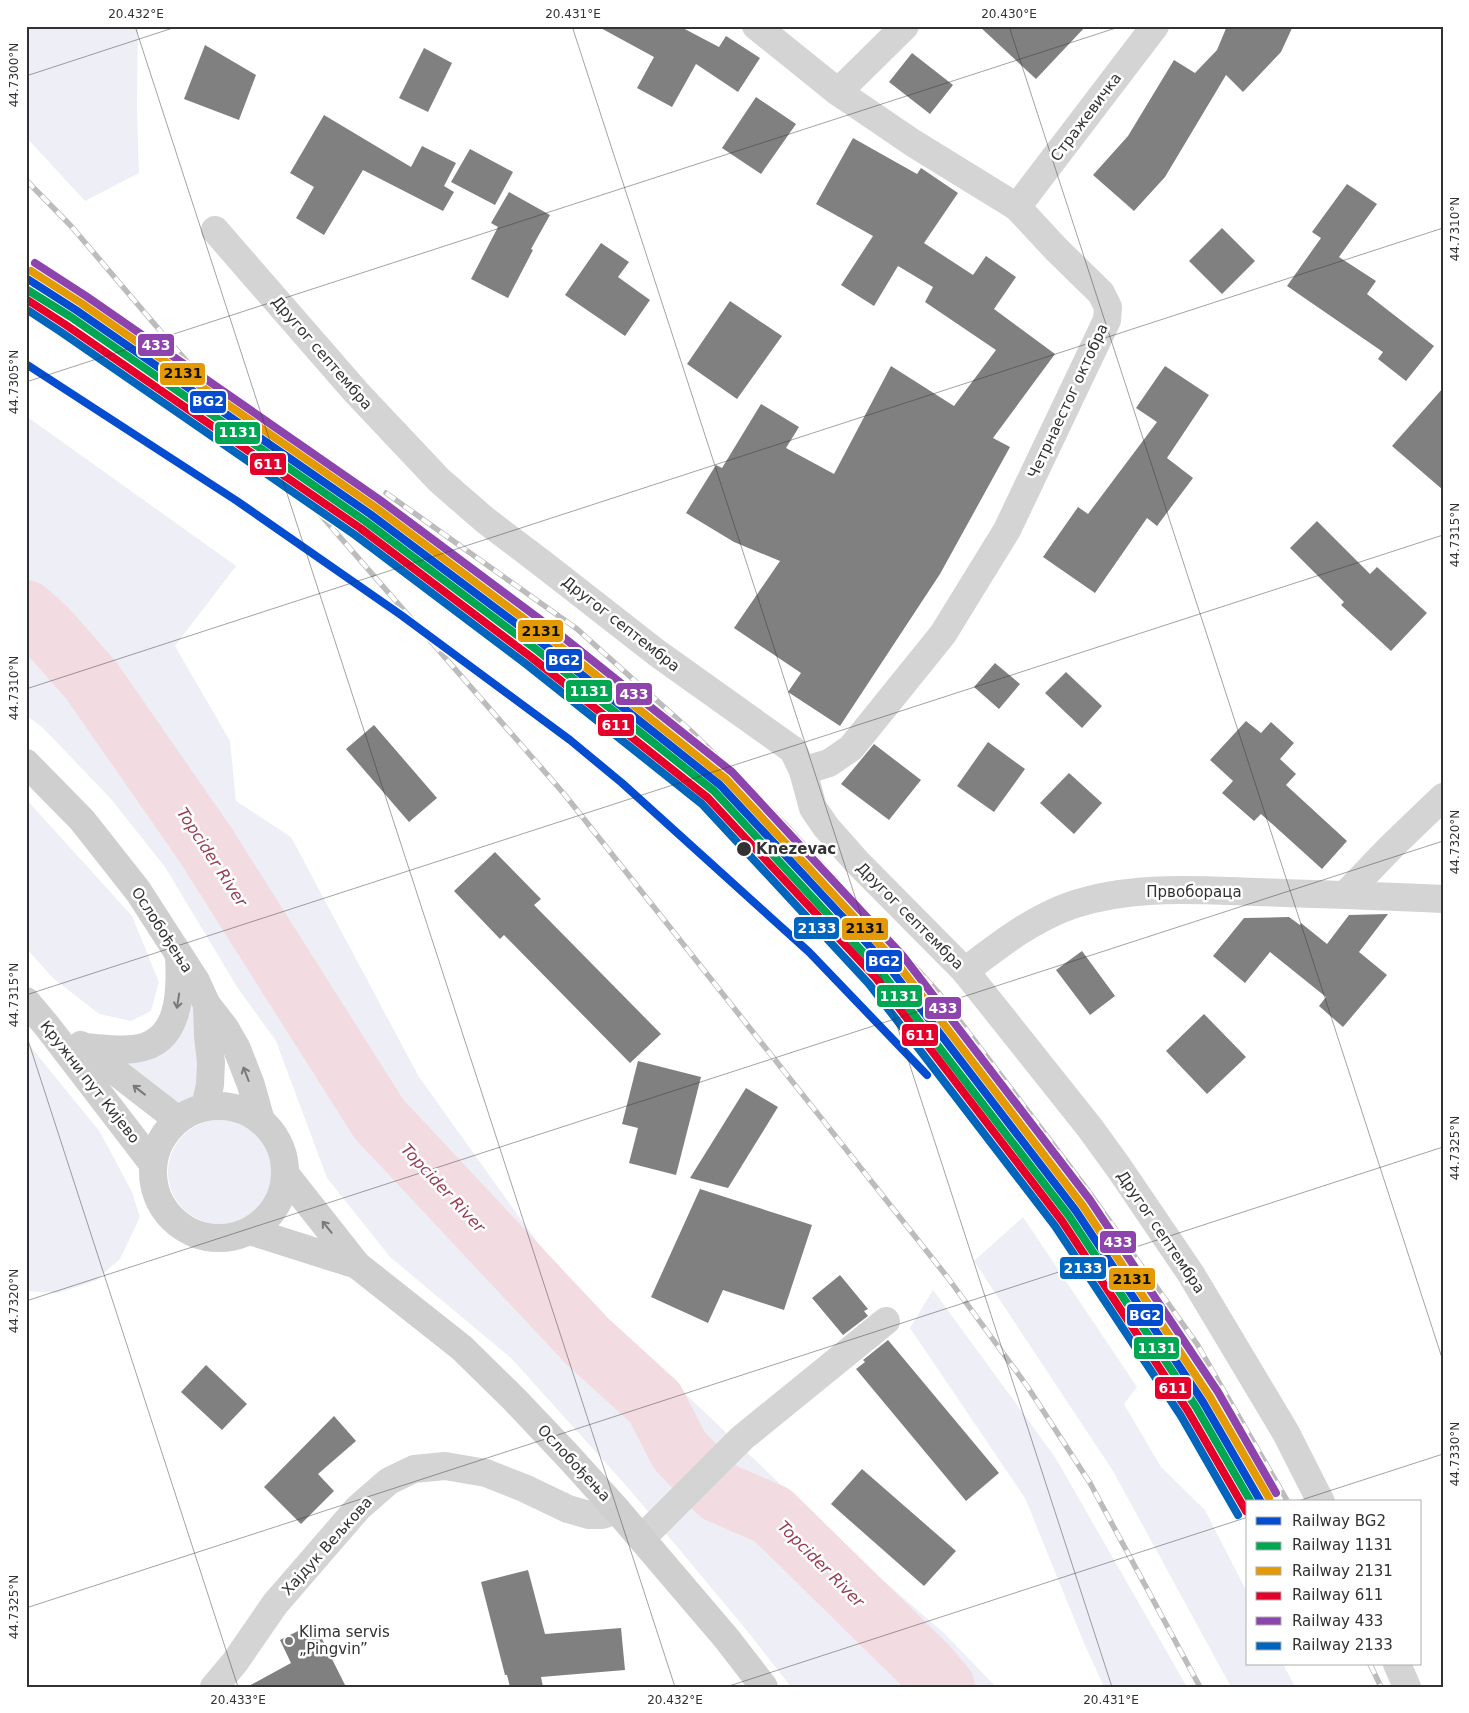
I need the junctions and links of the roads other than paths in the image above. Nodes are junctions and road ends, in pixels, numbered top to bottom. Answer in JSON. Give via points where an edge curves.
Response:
{"nodes":[{"id":1,"x":756,"y":26,"type":"edge"},
{"id":2,"x":905,"y":26,"type":"edge"},
{"id":3,"x":1155,"y":26,"type":"edge"},
{"id":4,"x":838,"y":92,"type":"junction"},
{"id":5,"x":1017,"y":207,"type":"junction"},
{"id":6,"x":215,"y":230,"type":"dead end"},
{"id":7,"x":26,"y":763,"type":"edge"},
{"id":8,"x":803,"y":771,"type":"junction"},
{"id":9,"x":1443,"y":798,"type":"edge"},
{"id":10,"x":1345,"y":895,"type":"junction"},
{"id":11,"x":1443,"y":899,"type":"edge"},
{"id":12,"x":178,"y":953,"type":"junction"},
{"id":13,"x":965,"y":970,"type":"junction"},
{"id":14,"x":26,"y":1001,"type":"edge"},
{"id":15,"x":208,"y":1005,"type":"junction"},
{"id":16,"x":47,"y":1026,"type":"junction"},
{"id":17,"x":84,"y":1047,"type":"junction"},
{"id":18,"x":205,"y":1107,"type":"junction"},
{"id":19,"x":178,"y":1120,"type":"junction"},
{"id":20,"x":261,"y":1121,"type":"junction"},
{"id":21,"x":153,"y":1164,"type":"junction"},
{"id":22,"x":286,"y":1175,"type":"junction"},
{"id":23,"x":250,"y":1231,"type":"junction"},
{"id":24,"x":357,"y":1266,"type":"junction"},
{"id":25,"x":886,"y":1321,"type":"dead end"},
{"id":26,"x":1320,"y":1500,"type":"edge"},
{"id":27,"x":617,"y":1510,"type":"junction"},
{"id":28,"x":642,"y":1538,"type":"junction"},
{"id":29,"x":1398,"y":1666,"type":"edge"},
{"id":30,"x":214,"y":1687,"type":"edge"},
{"id":31,"x":764,"y":1687,"type":"edge"},
{"id":32,"x":1407,"y":1687,"type":"edge"}],
"edges":[{"from":1,"to":4,"type":"street","name":"Четрнаестог октобра"},
{"from":2,"to":4,"type":"street"},
{"from":3,"to":5,"type":"street","name":"Стражевичка"},
{"from":4,"to":5,"type":"street","name":"Четрнаестог октобра","via":[[912,143]]},
{"from":5,"to":8,"type":"street","name":"Четрнаестог октобра","via":[[1102,293],[1108,307],[1107,320],[1007,530],[942,634],[851,748],[829,763]]},
{"from":6,"to":8,"type":"street","name":"Другог септембра","via":[[356,392],[439,480],[485,520],[657,653],[788,746],[796,754]]},
{"from":7,"to":12,"type":"main road","name":"Ослобођења","via":[[82,820],[138,891]]},
{"from":8,"to":13,"type":"street","name":"Другог септембра","via":[[813,808],[826,827]]},
{"from":9,"to":10,"type":"street"},
{"from":10,"to":11,"type":"street","name":"Првобораца"},
{"from":10,"to":13,"type":"street","name":"Првобораца","via":[[1166,889],[1115,894],[1044,917],[1014,934]]},
{"from":12,"to":15,"type":"main road","name":"Ослобођења"},
{"from":12,"to":17,"type":"main road","one_way":true,"via":[[181,985],[178,1008],[170,1027],[147,1046],[135,1049]]},
{"from":13,"to":26,"type":"street","name":"Другог септембра","via":[[1090,1128],[1191,1274],[1286,1433]]},
{"from":14,"to":16,"type":"main road","name":"Кружни пут Кијево"},
{"from":15,"to":18,"type":"main road","via":[[211,1062]]},
{"from":20,"to":15,"type":"main road","name":"Ослобођења","one_way":true,"via":[[237,1049]]},
{"from":16,"to":17,"type":"main road"},
{"from":16,"to":21,"type":"main road","name":"Кружни пут Кијево"},
{"from":19,"to":17,"type":"main road","one_way":true},
{"from":18,"to":19,"type":"main road"},
{"from":18,"to":20,"type":"main road","via":[[234,1108]]},
{"from":19,"to":21,"type":"main road","via":[[161,1139]]},
{"from":20,"to":22,"type":"main road","via":[[275,1136],[283,1155]]},
{"from":21,"to":23,"type":"main road","via":[[157,1198],[166,1214],[179,1226],[199,1235],[221,1239]]},
{"from":22,"to":23,"type":"main road","via":[[275,1208],[264,1222]]},
{"from":24,"to":22,"type":"main road","name":"Ослобођења","one_way":true},
{"from":23,"to":24,"type":"main road","name":"Ослобођења"},
{"from":24,"to":27,"type":"main road","name":"Ослобођења","via":[[462,1348]]},
{"from":25,"to":28,"type":"street","via":[[742,1438]]},
{"from":27,"to":28,"type":"main road","name":"Ослобођења"},
{"from":27,"to":30,"type":"street","name":"Хајдук Вељкова","via":[[589,1515],[486,1473],[445,1466],[414,1469],[389,1481],[358,1508],[275,1604]]},
{"from":28,"to":31,"type":"main road","name":"Ослобођења"},
{"from":29,"to":32,"type":"street"}]}
